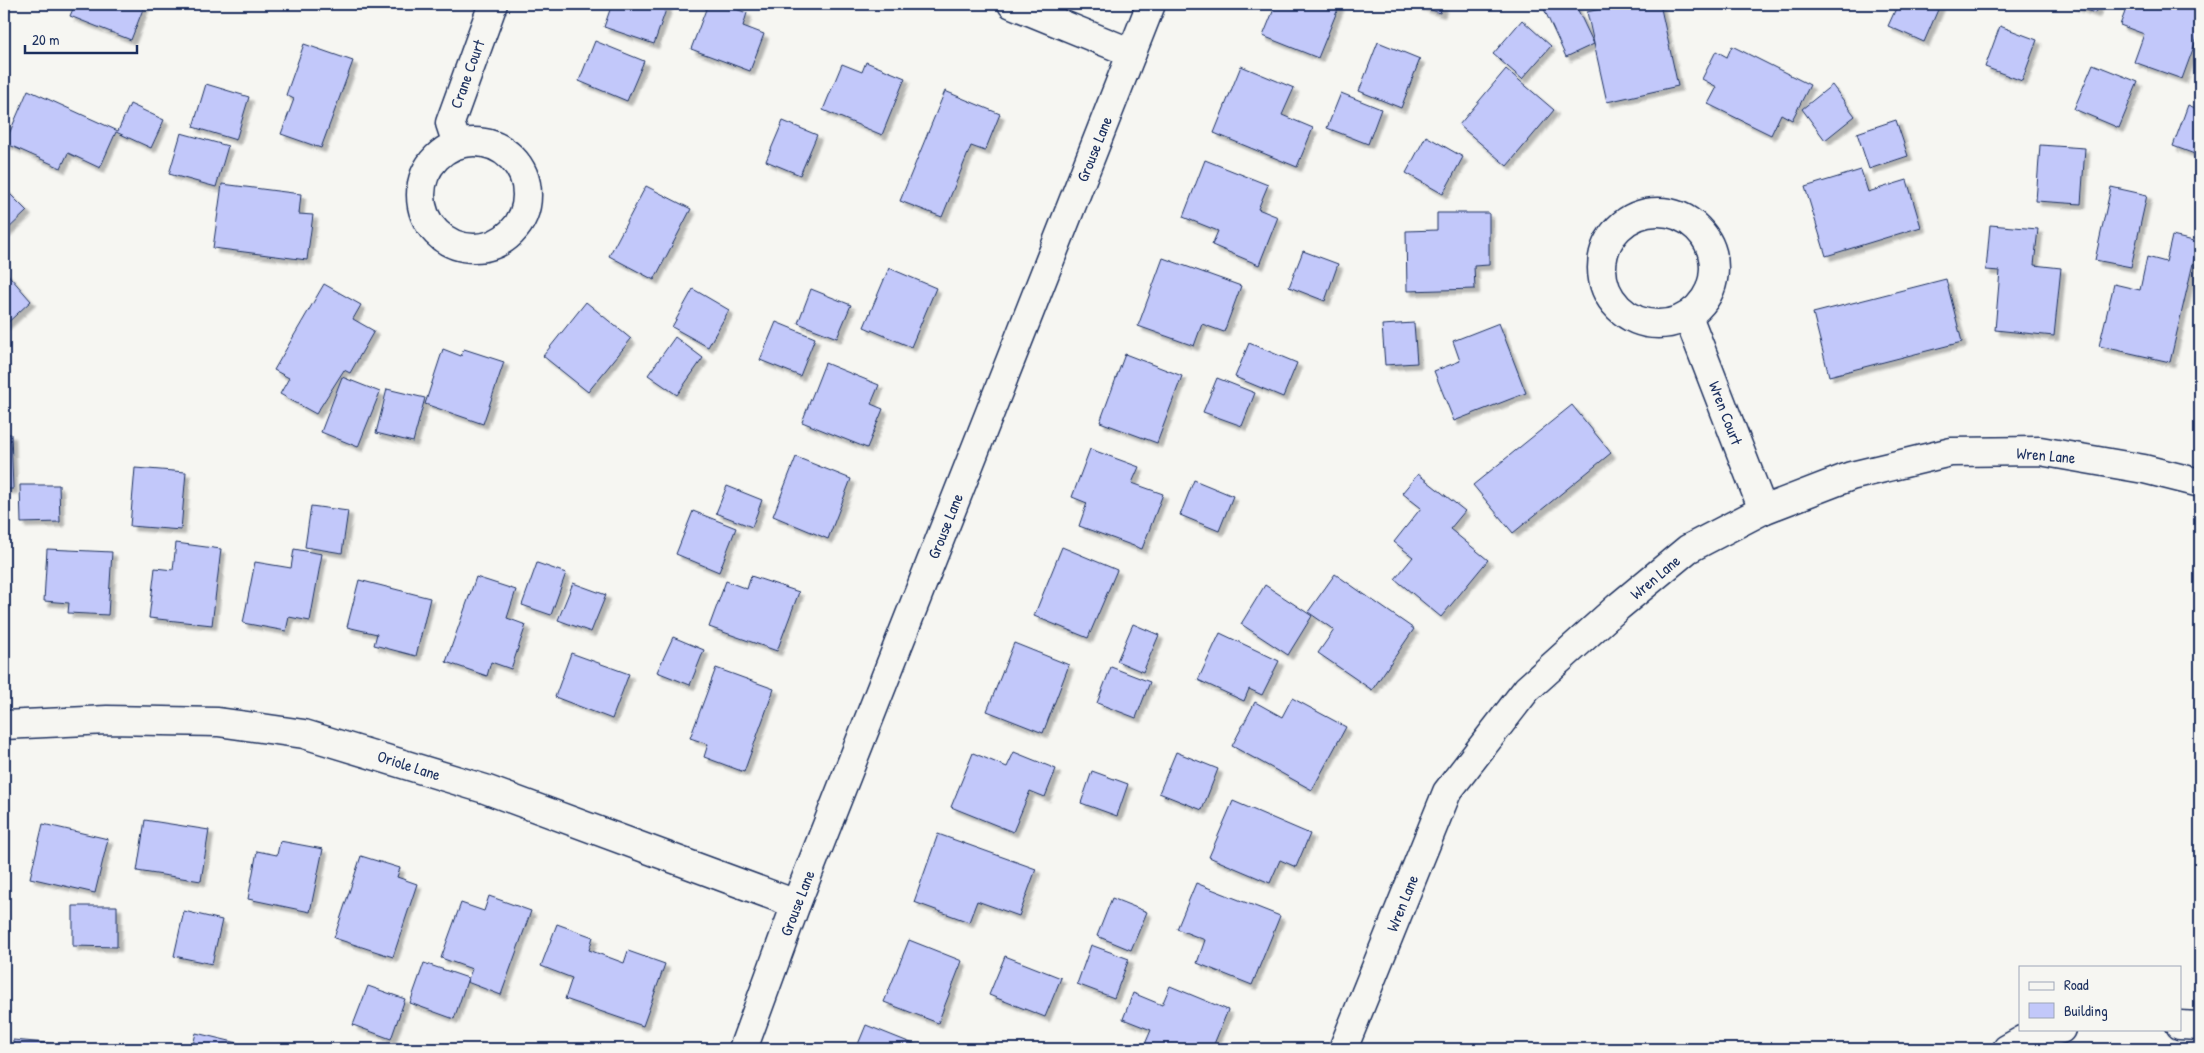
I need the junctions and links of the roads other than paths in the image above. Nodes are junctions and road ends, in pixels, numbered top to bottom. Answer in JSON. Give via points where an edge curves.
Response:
{"nodes":[{"id":1,"x":493,"y":4,"type":"edge"},
{"id":2,"x":1012,"y":4,"type":"edge"},
{"id":3,"x":1151,"y":4,"type":"edge"},
{"id":4,"x":1132,"y":53,"type":"junction"},
{"id":5,"x":457,"y":144,"type":"dead end"},
{"id":6,"x":1688,"y":316,"type":"junction"},
{"id":7,"x":2200,"y":483,"type":"edge"},
{"id":8,"x":1763,"y":510,"type":"junction"},
{"id":9,"x":4,"y":725,"type":"edge"},
{"id":10,"x":796,"y":904,"type":"junction"},
{"id":11,"x":2182,"y":1025,"type":"edge"},
{"id":12,"x":2200,"y":1026,"type":"edge"},
{"id":13,"x":2058,"y":1030,"type":"edge"},
{"id":14,"x":743,"y":1049,"type":"edge"},
{"id":15,"x":1343,"y":1049,"type":"edge"},
{"id":16,"x":2007,"y":1049,"type":"edge"}],
"edges":[{"from":1,"to":5,"type":"street","name":"Crane Court","via":[[450,123]]},
{"from":2,"to":4,"type":"street"},
{"from":3,"to":4,"type":"street","name":"Grouse Lane"},
{"from":4,"to":10,"type":"street","name":"Grouse Lane"},
{"from":6,"to":6,"type":"street","via":[[1702,305],[1711,289],[1715,271],[1713,253],[1706,237],[1678,215],[1642,214],[1626,222],[1613,234],[1605,250],[1604,284],[1611,300],[1638,322],[1656,325]]},
{"from":6,"to":8,"type":"street","name":"Wren Court"},
{"from":7,"to":8,"type":"street","name":"Wren Lane","via":[[2144,469],[2040,451],[1950,452],[1851,476]]},
{"from":8,"to":15,"type":"street","name":"Wren Lane","via":[[1688,550],[1618,607],[1527,689],[1448,792]]},
{"from":9,"to":10,"type":"street","name":"Oriole Lane","via":[[107,720],[218,722],[304,734],[485,789]]},
{"from":10,"to":14,"type":"street","name":"Grouse Lane"},
{"from":11,"to":12,"type":"street"},
{"from":13,"to":16,"type":"street","via":[[2023,1040]]}]}
